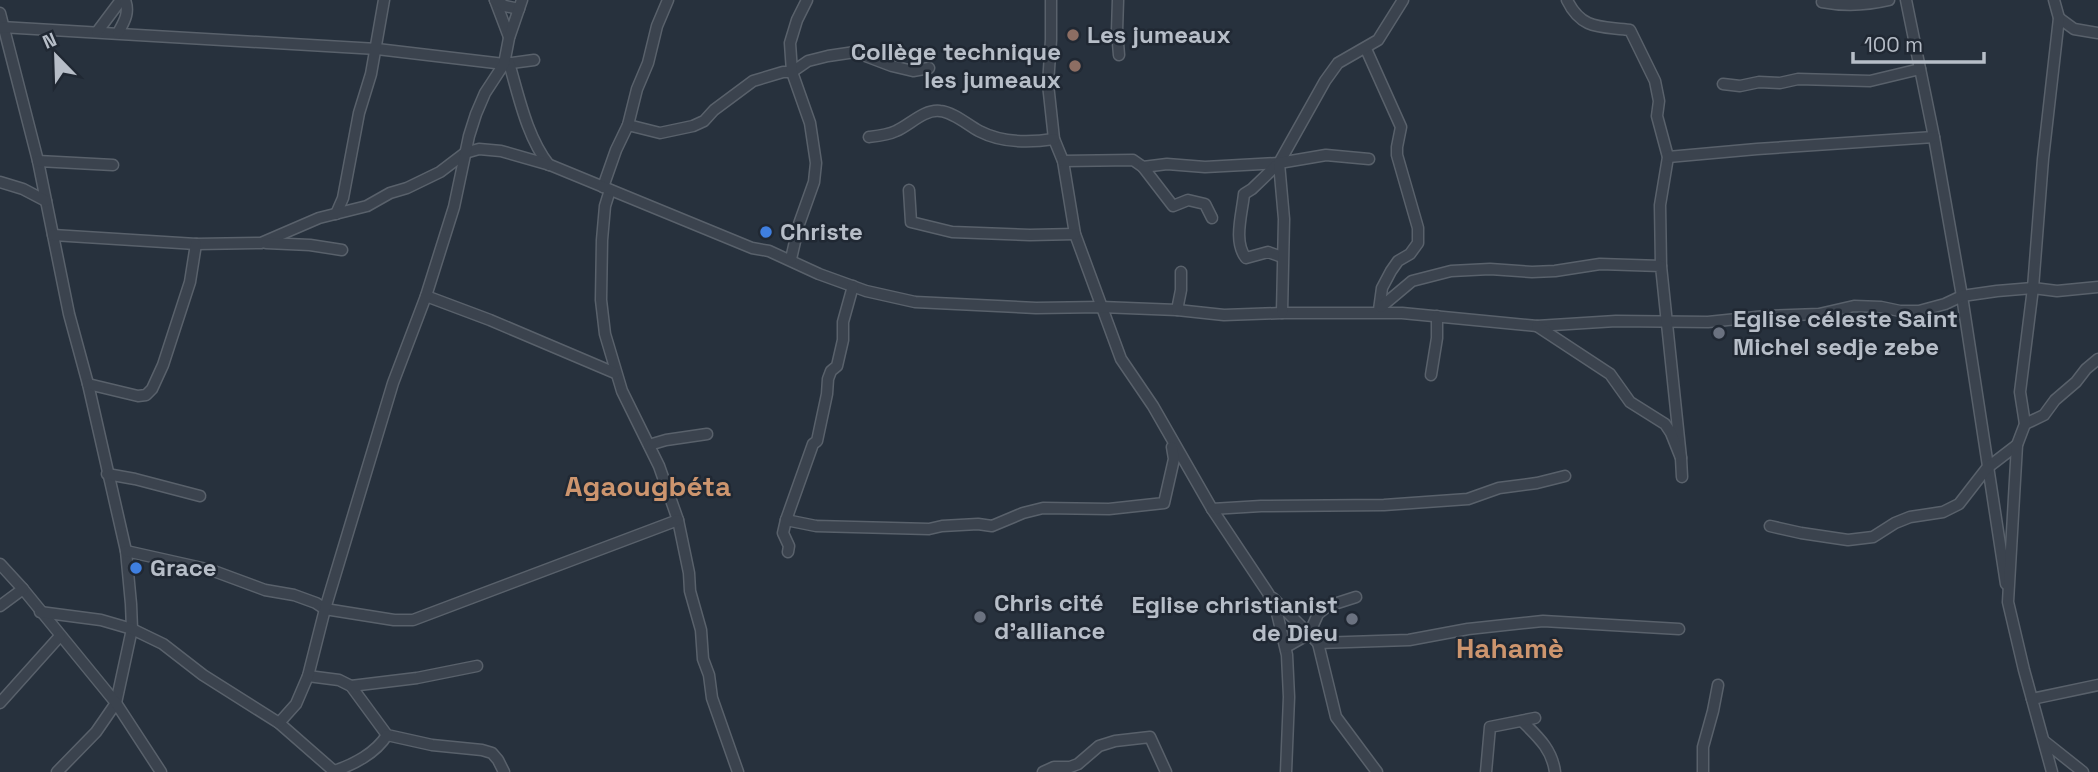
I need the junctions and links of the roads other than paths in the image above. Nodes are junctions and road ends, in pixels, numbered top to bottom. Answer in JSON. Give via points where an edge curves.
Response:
{"nodes":[{"id":1,"x":123,"y":0,"type":"edge"},
{"id":2,"x":384,"y":0,"type":"edge"},
{"id":3,"x":495,"y":0,"type":"edge"},
{"id":4,"x":668,"y":0,"type":"edge"},
{"id":5,"x":807,"y":0,"type":"edge"},
{"id":6,"x":1051,"y":0,"type":"edge"},
{"id":7,"x":1118,"y":0,"type":"edge"},
{"id":8,"x":1403,"y":0,"type":"edge"},
{"id":9,"x":1567,"y":0,"type":"edge"},
{"id":10,"x":1889,"y":0,"type":"edge"},
{"id":11,"x":1906,"y":0,"type":"edge"},
{"id":12,"x":2054,"y":0,"type":"edge"},
{"id":13,"x":1822,"y":2,"type":"edge"},
{"id":14,"x":521,"y":5,"type":"edge"},
{"id":15,"x":0,"y":13,"type":"edge"},
{"id":16,"x":2059,"y":18,"type":"junction"},
{"id":17,"x":2,"y":27,"type":"edge"},
{"id":18,"x":97,"y":32,"type":"junction"},
{"id":19,"x":118,"y":33,"type":"junction"},
{"id":20,"x":2098,"y":33,"type":"edge"},
{"id":21,"x":509,"y":38,"type":"junction"},
{"id":22,"x":377,"y":49,"type":"junction"},
{"id":23,"x":1366,"y":49,"type":"junction"},
{"id":24,"x":1119,"y":55,"type":"dead end"},
{"id":25,"x":534,"y":60,"type":"dead end"},
{"id":26,"x":506,"y":64,"type":"junction"},
{"id":27,"x":929,"y":68,"type":"dead end"},
{"id":28,"x":1920,"y":69,"type":"junction"},
{"id":29,"x":792,"y":72,"type":"junction"},
{"id":30,"x":1723,"y":84,"type":"dead end"},
{"id":31,"x":628,"y":125,"type":"junction"},
{"id":32,"x":869,"y":137,"type":"dead end"},
{"id":33,"x":1934,"y":137,"type":"junction"},
{"id":34,"x":1054,"y":139,"type":"junction"},
{"id":35,"x":465,"y":153,"type":"junction"},
{"id":36,"x":1668,"y":157,"type":"junction"},
{"id":37,"x":1369,"y":159,"type":"dead end"},
{"id":38,"x":38,"y":161,"type":"junction"},
{"id":39,"x":1063,"y":161,"type":"junction"},
{"id":40,"x":1279,"y":163,"type":"junction"},
{"id":41,"x":113,"y":164,"type":"dead end"},
{"id":42,"x":550,"y":165,"type":"junction"},
{"id":43,"x":1143,"y":167,"type":"junction"},
{"id":44,"x":0,"y":182,"type":"edge"},
{"id":45,"x":606,"y":188,"type":"junction"},
{"id":46,"x":909,"y":190,"type":"dead end"},
{"id":47,"x":46,"y":201,"type":"junction"},
{"id":48,"x":336,"y":214,"type":"junction"},
{"id":49,"x":1212,"y":218,"type":"dead end"},
{"id":50,"x":1075,"y":234,"type":"junction"},
{"id":51,"x":53,"y":235,"type":"junction"},
{"id":52,"x":261,"y":243,"type":"junction"},
{"id":53,"x":196,"y":244,"type":"junction"},
{"id":54,"x":342,"y":250,"type":"dead end"},
{"id":55,"x":1282,"y":257,"type":"junction"},
{"id":56,"x":791,"y":259,"type":"junction"},
{"id":57,"x":1661,"y":266,"type":"junction"},
{"id":58,"x":1181,"y":272,"type":"dead end"},
{"id":59,"x":853,"y":286,"type":"junction"},
{"id":60,"x":2098,"y":287,"type":"edge"},
{"id":61,"x":2033,"y":288,"type":"junction"},
{"id":62,"x":426,"y":296,"type":"junction"},
{"id":63,"x":1962,"y":296,"type":"junction"},
{"id":64,"x":1101,"y":307,"type":"junction"},
{"id":65,"x":1177,"y":310,"type":"junction"},
{"id":66,"x":1380,"y":310,"type":"junction"},
{"id":67,"x":1282,"y":313,"type":"junction"},
{"id":68,"x":1437,"y":316,"type":"junction"},
{"id":69,"x":1667,"y":322,"type":"junction"},
{"id":70,"x":1537,"y":326,"type":"junction"},
{"id":71,"x":2098,"y":359,"type":"edge"},
{"id":72,"x":615,"y":373,"type":"junction"},
{"id":73,"x":1431,"y":375,"type":"dead end"},
{"id":74,"x":88,"y":384,"type":"junction"},
{"id":75,"x":2025,"y":424,"type":"junction"},
{"id":76,"x":708,"y":434,"type":"dead end"},
{"id":77,"x":1172,"y":442,"type":"junction"},
{"id":78,"x":649,"y":445,"type":"junction"},
{"id":79,"x":2017,"y":445,"type":"junction"},
{"id":80,"x":1681,"y":458,"type":"junction"},
{"id":81,"x":1987,"y":468,"type":"junction"},
{"id":82,"x":107,"y":474,"type":"junction"},
{"id":83,"x":1565,"y":476,"type":"dead end"},
{"id":84,"x":1682,"y":477,"type":"dead end"},
{"id":85,"x":200,"y":496,"type":"dead end"},
{"id":86,"x":1212,"y":509,"type":"junction"},
{"id":87,"x":678,"y":520,"type":"junction"},
{"id":88,"x":786,"y":520,"type":"junction"},
{"id":89,"x":1770,"y":526,"type":"dead end"},
{"id":90,"x":126,"y":551,"type":"junction"},
{"id":91,"x":788,"y":552,"type":"dead end"},
{"id":92,"x":0,"y":564,"type":"edge"},
{"id":93,"x":23,"y":589,"type":"junction"},
{"id":94,"x":1268,"y":593,"type":"junction"},
{"id":95,"x":1356,"y":597,"type":"dead end"},
{"id":96,"x":2008,"y":602,"type":"junction"},
{"id":97,"x":131,"y":604,"type":"junction"},
{"id":98,"x":0,"y":606,"type":"edge"},
{"id":99,"x":325,"y":609,"type":"junction"},
{"id":100,"x":40,"y":612,"type":"junction"},
{"id":101,"x":114,"y":624,"type":"junction"},
{"id":102,"x":132,"y":629,"type":"junction"},
{"id":103,"x":1679,"y":629,"type":"dead end"},
{"id":104,"x":1309,"y":634,"type":"junction"},
{"id":105,"x":60,"y":636,"type":"junction"},
{"id":106,"x":1318,"y":643,"type":"junction"},
{"id":107,"x":1286,"y":647,"type":"junction"},
{"id":108,"x":477,"y":666,"type":"dead end"},
{"id":109,"x":309,"y":676,"type":"junction"},
{"id":110,"x":1718,"y":685,"type":"dead end"},
{"id":111,"x":2098,"y":685,"type":"edge"},
{"id":112,"x":351,"y":686,"type":"junction"},
{"id":113,"x":2032,"y":699,"type":"junction"},
{"id":114,"x":0,"y":703,"type":"edge"},
{"id":115,"x":116,"y":703,"type":"junction"},
{"id":116,"x":1535,"y":718,"type":"dead end"},
{"id":117,"x":1522,"y":721,"type":"junction"},
{"id":118,"x":279,"y":723,"type":"junction"},
{"id":119,"x":387,"y":735,"type":"junction"},
{"id":120,"x":2044,"y":741,"type":"junction"},
{"id":121,"x":57,"y":772,"type":"edge"},
{"id":122,"x":161,"y":772,"type":"edge"},
{"id":123,"x":334,"y":772,"type":"edge"},
{"id":124,"x":504,"y":772,"type":"edge"},
{"id":125,"x":738,"y":772,"type":"edge"},
{"id":126,"x":1044,"y":772,"type":"edge"},
{"id":127,"x":1166,"y":772,"type":"edge"},
{"id":128,"x":1286,"y":772,"type":"edge"},
{"id":129,"x":1377,"y":772,"type":"edge"},
{"id":130,"x":1486,"y":772,"type":"edge"},
{"id":131,"x":1555,"y":772,"type":"edge"},
{"id":132,"x":1703,"y":772,"type":"edge"},
{"id":133,"x":2052,"y":772,"type":"edge"},
{"id":134,"x":2083,"y":772,"type":"edge"}],
"edges":[{"from":1,"to":18,"type":"street"},
{"from":1,"to":19,"type":"street","via":[[127,16]]},
{"from":2,"to":22,"type":"street"},
{"from":3,"to":14,"type":"street","via":[[505,6]]},
{"from":3,"to":21,"type":"street"},
{"from":4,"to":31,"type":"street"},
{"from":5,"to":29,"type":"street","via":[[790,43]]},
{"from":6,"to":34,"type":"street","via":[[1048,84]]},
{"from":7,"to":24,"type":"street"},
{"from":8,"to":23,"type":"street","via":[[1385,31]]},
{"from":9,"to":36,"type":"street","via":[[1591,25],[1632,33],[1658,92],[1657,116]]},
{"from":10,"to":13,"type":"street"},
{"from":11,"to":28,"type":"street"},
{"from":12,"to":16,"type":"street"},
{"from":14,"to":21,"type":"street"},
{"from":15,"to":17,"type":"street"},
{"from":16,"to":20,"type":"street","via":[[2074,29]]},
{"from":16,"to":61,"type":"street"},
{"from":17,"to":18,"type":"street"},
{"from":17,"to":38,"type":"street"},
{"from":18,"to":19,"type":"street"},
{"from":19,"to":22,"type":"street"},
{"from":21,"to":26,"type":"street"},
{"from":22,"to":26,"type":"street"},
{"from":22,"to":48,"type":"street"},
{"from":23,"to":40,"type":"street","via":[[1338,63]]},
{"from":23,"to":66,"type":"street","via":[[1401,127],[1397,155],[1418,228],[1418,243],[1398,261],[1382,288]]},
{"from":25,"to":26,"type":"street"},
{"from":26,"to":35,"type":"street","via":[[485,93]]},
{"from":26,"to":42,"type":"street","via":[[529,126]]},
{"from":27,"to":29,"type":"street","via":[[913,71],[855,52],[808,61]]},
{"from":28,"to":30,"type":"street","via":[[1870,81]]},
{"from":28,"to":33,"type":"street"},
{"from":29,"to":31,"type":"street","via":[[753,81],[693,126],[660,133]]},
{"from":29,"to":56,"type":"street","via":[[810,123],[816,163]]},
{"from":31,"to":45,"type":"street","via":[[615,150]]},
{"from":32,"to":34,"type":"street","via":[[894,132],[938,110],[1002,139]]},
{"from":33,"to":36,"type":"street"},
{"from":33,"to":63,"type":"street"},
{"from":34,"to":39,"type":"street"},
{"from":35,"to":42,"type":"street","via":[[501,151]]},
{"from":35,"to":48,"type":"street","via":[[426,179],[367,206]]},
{"from":35,"to":62,"type":"street","via":[[454,207]]},
{"from":36,"to":57,"type":"street","via":[[1660,205]]},
{"from":37,"to":40,"type":"street","via":[[1326,155]]},
{"from":38,"to":41,"type":"street"},
{"from":38,"to":47,"type":"street"},
{"from":39,"to":43,"type":"street","via":[[1133,160]]},
{"from":39,"to":50,"type":"street"},
{"from":40,"to":43,"type":"street"},
{"from":40,"to":55,"type":"street"},
{"from":40,"to":55,"type":"street","via":[[1244,194],[1239,242],[1246,258],[1268,252]]},
{"from":42,"to":45,"type":"street"},
{"from":43,"to":49,"type":"street","via":[[1172,206],[1188,200],[1205,204]]},
{"from":44,"to":47,"type":"street"},
{"from":45,"to":56,"type":"street","via":[[752,248]]},
{"from":45,"to":72,"type":"street","via":[[601,300]]},
{"from":46,"to":50,"type":"street","via":[[911,222],[922,225],[953,232]]},
{"from":47,"to":51,"type":"street"},
{"from":48,"to":52,"type":"street"},
{"from":50,"to":64,"type":"street"},
{"from":51,"to":53,"type":"street"},
{"from":51,"to":74,"type":"street"},
{"from":52,"to":53,"type":"street"},
{"from":52,"to":54,"type":"street"},
{"from":53,"to":74,"type":"street","via":[[190,282],[152,389],[138,396]]},
{"from":55,"to":67,"type":"street"},
{"from":56,"to":59,"type":"street"},
{"from":57,"to":66,"type":"street","via":[[1451,271],[1412,281]]},
{"from":57,"to":69,"type":"street"},
{"from":58,"to":65,"type":"street"},
{"from":59,"to":64,"type":"street","via":[[915,302]]},
{"from":59,"to":88,"type":"street","via":[[817,441]]},
{"from":60,"to":61,"type":"street"},
{"from":61,"to":63,"type":"street"},
{"from":61,"to":75,"type":"street","via":[[2020,392]]},
{"from":62,"to":72,"type":"street"},
{"from":62,"to":99,"type":"street","via":[[393,383]]},
{"from":63,"to":69,"type":"street","via":[[1919,311],[1854,306],[1819,314]]},
{"from":63,"to":81,"type":"street"},
{"from":64,"to":65,"type":"street"},
{"from":64,"to":77,"type":"street","via":[[1121,359]]},
{"from":65,"to":67,"type":"street","via":[[1224,315]]},
{"from":66,"to":67,"type":"street"},
{"from":66,"to":68,"type":"street"},
{"from":68,"to":70,"type":"street"},
{"from":68,"to":73,"type":"street"},
{"from":69,"to":70,"type":"street"},
{"from":69,"to":80,"type":"street"},
{"from":70,"to":80,"type":"street","via":[[1610,374],[1630,402],[1665,424]]},
{"from":71,"to":75,"type":"street","via":[[2044,415]]},
{"from":72,"to":78,"type":"street"},
{"from":74,"to":82,"type":"street"},
{"from":75,"to":79,"type":"street"},
{"from":76,"to":78,"type":"street"},
{"from":77,"to":86,"type":"street"},
{"from":77,"to":88,"type":"street","via":[[1174,459],[1164,503],[1109,509],[1043,508],[992,526],[929,529],[816,526]]},
{"from":78,"to":87,"type":"street"},
{"from":79,"to":81,"type":"street"},
{"from":79,"to":96,"type":"street"},
{"from":80,"to":84,"type":"street"},
{"from":81,"to":89,"type":"street","via":[[1951,509],[1910,517],[1873,537],[1848,540]]},
{"from":81,"to":96,"type":"street"},
{"from":82,"to":85,"type":"street"},
{"from":82,"to":90,"type":"street"},
{"from":83,"to":86,"type":"street","via":[[1499,488],[1468,499]]},
{"from":86,"to":94,"type":"street"},
{"from":87,"to":99,"type":"street","via":[[413,621]]},
{"from":87,"to":125,"type":"street","via":[[712,698]]},
{"from":88,"to":91,"type":"street","via":[[783,533]]},
{"from":90,"to":97,"type":"street"},
{"from":90,"to":99,"type":"street","via":[[211,570]]},
{"from":92,"to":93,"type":"street"},
{"from":93,"to":98,"type":"street"},
{"from":93,"to":100,"type":"street"},
{"from":94,"to":104,"type":"street"},
{"from":94,"to":107,"type":"street"},
{"from":95,"to":104,"type":"street","via":[[1328,606],[1318,614]]},
{"from":96,"to":113,"type":"street"},
{"from":97,"to":101,"type":"street"},
{"from":97,"to":102,"type":"street"},
{"from":99,"to":109,"type":"street"},
{"from":100,"to":101,"type":"street"},
{"from":100,"to":105,"type":"street"},
{"from":101,"to":102,"type":"street"},
{"from":102,"to":115,"type":"street"},
{"from":102,"to":118,"type":"street","via":[[163,644]]},
{"from":103,"to":106,"type":"street","via":[[1543,621],[1409,640]]},
{"from":104,"to":106,"type":"street"},
{"from":104,"to":107,"type":"street"},
{"from":105,"to":114,"type":"street"},
{"from":105,"to":115,"type":"street"},
{"from":106,"to":129,"type":"street","via":[[1336,717]]},
{"from":107,"to":128,"type":"street"},
{"from":108,"to":112,"type":"street"},
{"from":109,"to":112,"type":"street"},
{"from":109,"to":118,"type":"street","via":[[296,704]]},
{"from":110,"to":132,"type":"street","via":[[1703,747]]},
{"from":111,"to":113,"type":"street"},
{"from":112,"to":119,"type":"street"},
{"from":113,"to":120,"type":"street"},
{"from":115,"to":121,"type":"street","via":[[96,732]]},
{"from":115,"to":122,"type":"street"},
{"from":116,"to":117,"type":"street"},
{"from":117,"to":130,"type":"street","via":[[1490,727]]},
{"from":117,"to":131,"type":"street","via":[[1547,746]]},
{"from":118,"to":123,"type":"street"},
{"from":119,"to":123,"type":"street","via":[[364,757]]},
{"from":119,"to":124,"type":"street","via":[[492,753]]},
{"from":120,"to":133,"type":"street"},
{"from":120,"to":134,"type":"street"},
{"from":126,"to":127,"type":"street","via":[[1078,764],[1099,746],[1150,737]]}]}
